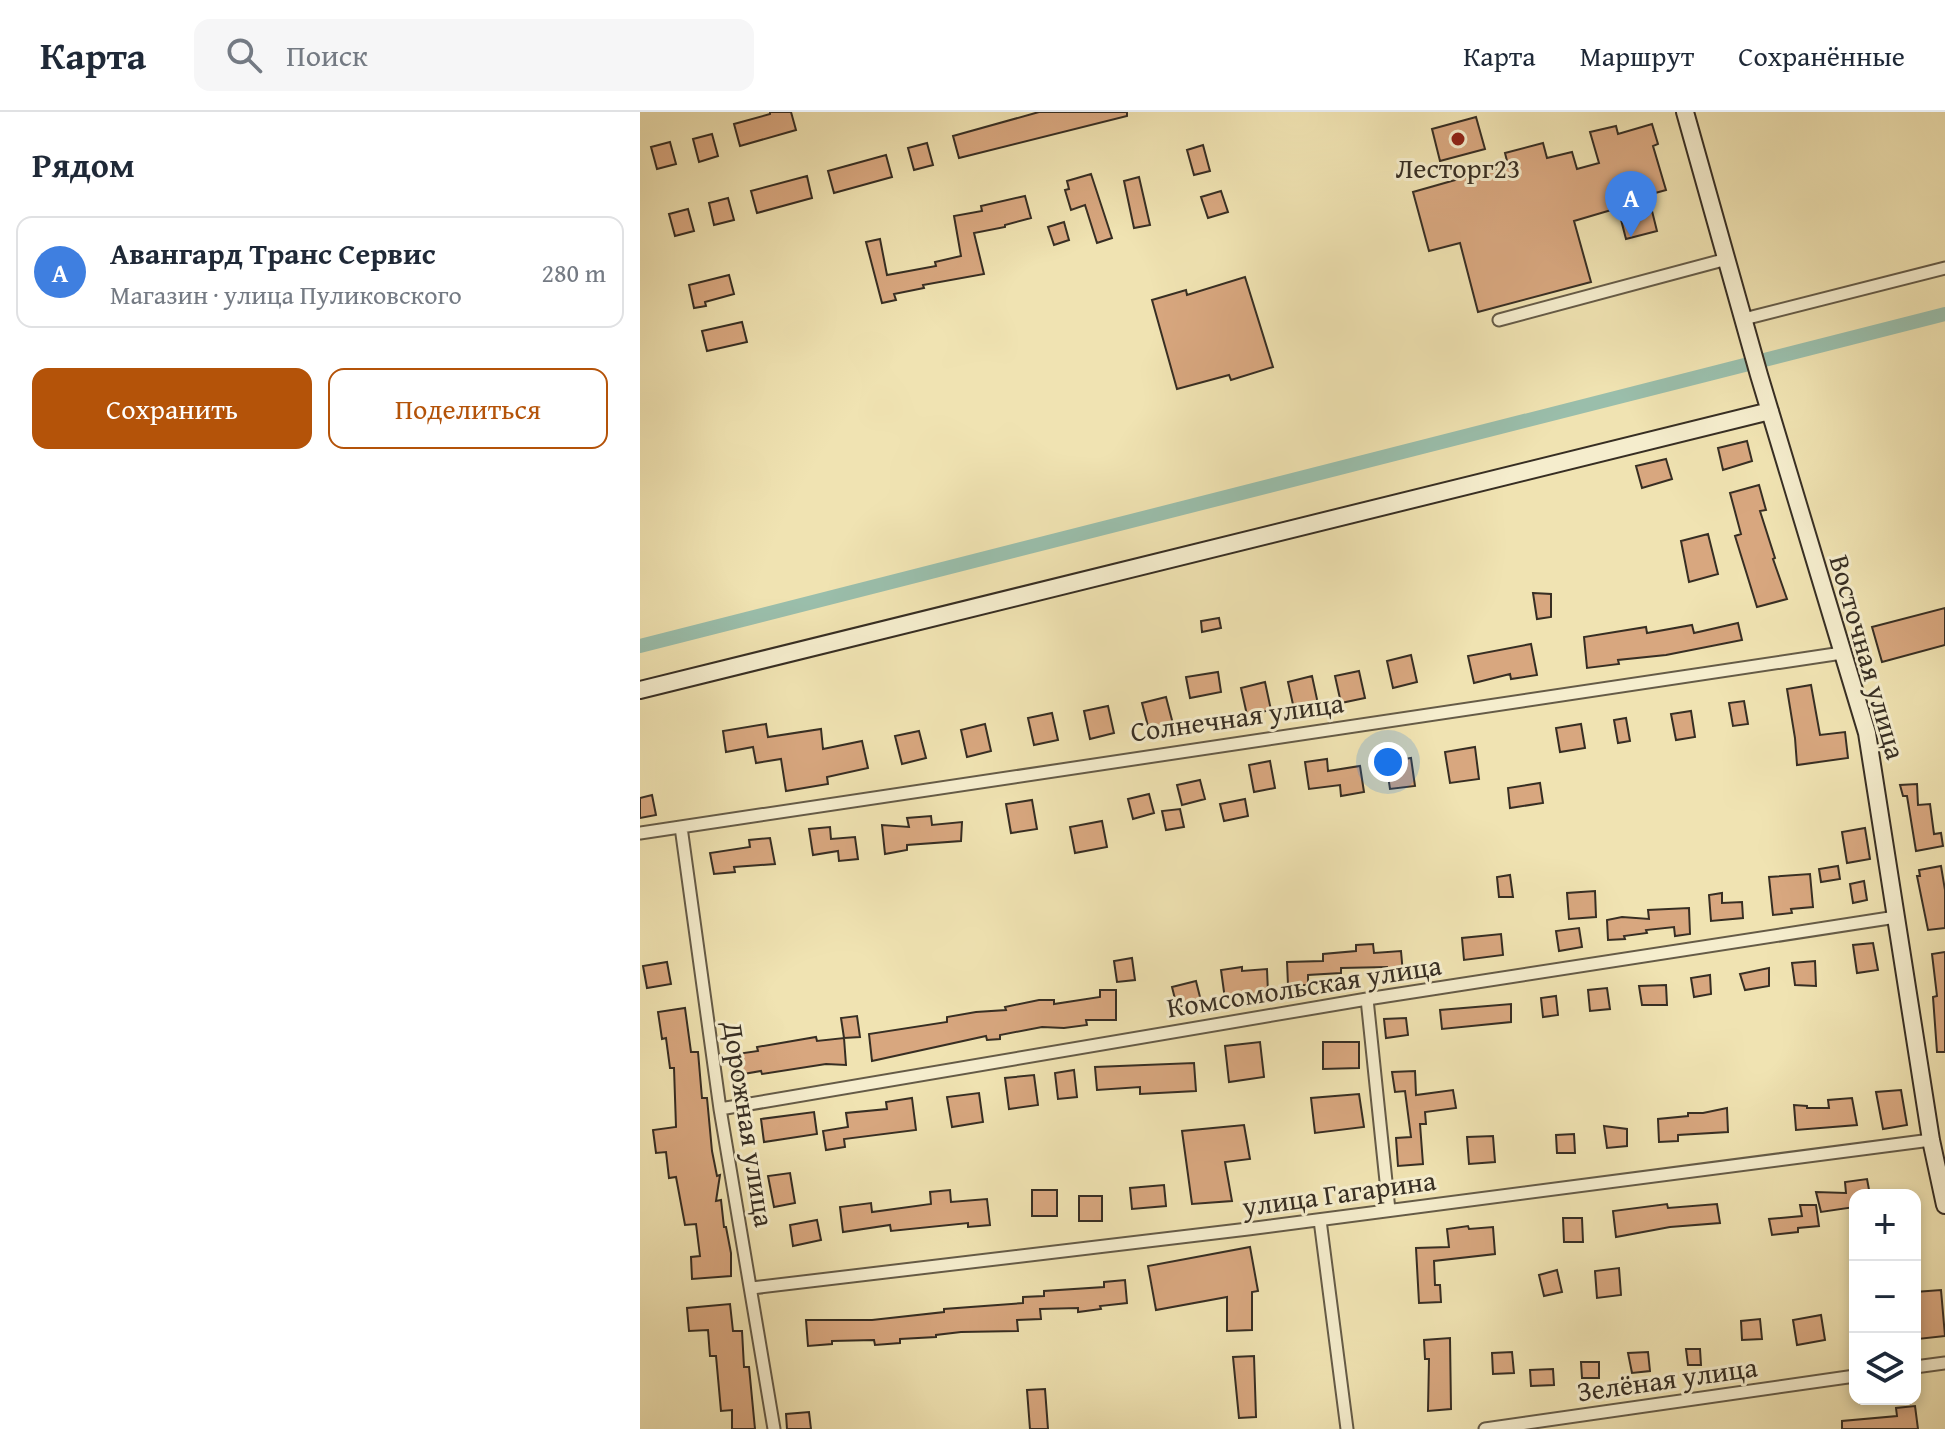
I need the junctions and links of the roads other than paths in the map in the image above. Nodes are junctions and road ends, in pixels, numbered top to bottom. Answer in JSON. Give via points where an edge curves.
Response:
{"nodes":[{"id":1,"x":1685,"y":112,"type":"edge"},
{"id":2,"x":1727,"y":259,"type":"junction"},
{"id":3,"x":1945,"y":268,"type":"edge"},
{"id":4,"x":1744,"y":319,"type":"junction"},
{"id":5,"x":1499,"y":320,"type":"dead end"},
{"id":6,"x":1770,"y":411,"type":"junction"},
{"id":7,"x":1842,"y":653,"type":"junction"},
{"id":8,"x":640,"y":690,"type":"edge"},
{"id":9,"x":681,"y":827,"type":"junction"},
{"id":10,"x":640,"y":833,"type":"edge"},
{"id":11,"x":1896,"y":917,"type":"junction"},
{"id":12,"x":1367,"y":999,"type":"junction"},
{"id":13,"x":720,"y":1109,"type":"junction"},
{"id":14,"x":1931,"y":1140,"type":"junction"},
{"id":15,"x":1945,"y":1205,"type":"edge"},
{"id":16,"x":1389,"y":1210,"type":"junction"},
{"id":17,"x":1320,"y":1220,"type":"junction"},
{"id":18,"x":752,"y":1288,"type":"junction"},
{"id":19,"x":1945,"y":1363,"type":"edge"},
{"id":20,"x":1921,"y":1366,"type":"edge"},
{"id":21,"x":1849,"y":1377,"type":"edge"},
{"id":22,"x":774,"y":1429,"type":"edge"},
{"id":23,"x":1347,"y":1429,"type":"edge"},
{"id":24,"x":1485,"y":1429,"type":"edge"}],
"edges":[{"from":1,"to":2,"type":"main road","name":"Восточная улица"},
{"from":2,"to":4,"type":"main road","name":"Восточная улица"},
{"from":2,"to":5,"type":"street"},
{"from":3,"to":4,"type":"street"},
{"from":4,"to":6,"type":"main road","name":"Восточная улица"},
{"from":6,"to":7,"type":"main road","name":"Восточная улица"},
{"from":6,"to":8,"type":"main road"},
{"from":7,"to":9,"type":"street","name":"Солнечная улица"},
{"from":7,"to":11,"type":"main road","name":"Восточная улица","via":[[1867,733]]},
{"from":9,"to":10,"type":"street","name":"Солнечная улица"},
{"from":9,"to":13,"type":"street","name":"Дорожная улица"},
{"from":11,"to":12,"type":"street","name":"Комсомольская улица"},
{"from":11,"to":14,"type":"main road","name":"Восточная улица"},
{"from":12,"to":13,"type":"street","name":"Комсомольская улица"},
{"from":12,"to":16,"type":"street"},
{"from":13,"to":18,"type":"street","name":"Дорожная улица"},
{"from":14,"to":15,"type":"main road","name":"Восточная улица"},
{"from":14,"to":16,"type":"street","name":"улица Гагарина"},
{"from":16,"to":17,"type":"street","name":"улица Гагарина"},
{"from":17,"to":18,"type":"street","name":"улица Гагарина"},
{"from":17,"to":23,"type":"street"},
{"from":18,"to":22,"type":"street","name":"Дорожная улица"},
{"from":19,"to":20,"type":"street"},
{"from":21,"to":24,"type":"street","name":"Зелёная улица"}]}
